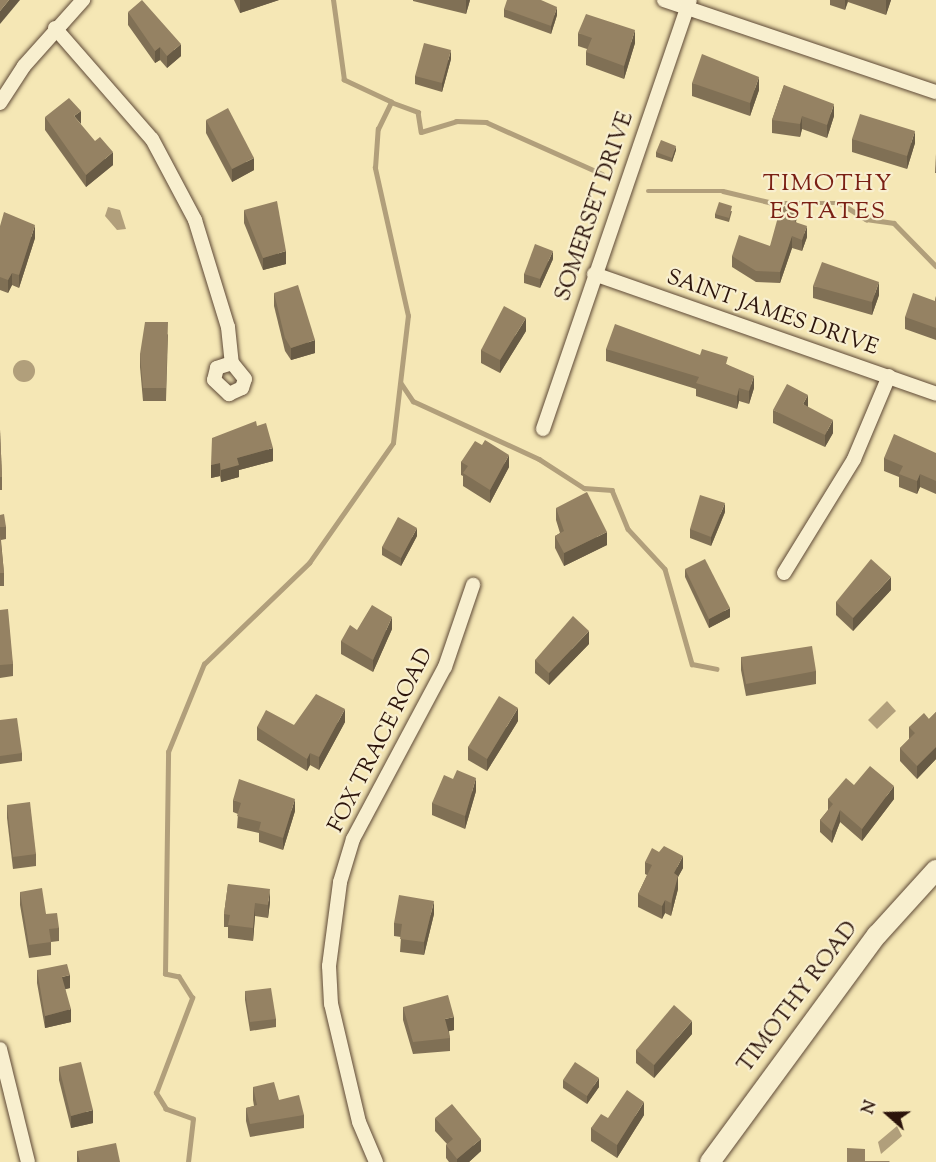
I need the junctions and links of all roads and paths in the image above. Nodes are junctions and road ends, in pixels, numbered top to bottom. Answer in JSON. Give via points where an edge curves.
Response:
{"nodes":[{"id":1,"x":83,"y":0,"type":"edge"},
{"id":2,"x":664,"y":0,"type":"edge"},
{"id":3,"x":689,"y":4,"type":"edge"},
{"id":4,"x":56,"y":27,"type":"junction"},
{"id":5,"x":936,"y":92,"type":"edge"},
{"id":6,"x":0,"y":103,"type":"edge"},
{"id":7,"x":594,"y":274,"type":"junction"},
{"id":8,"x":232,"y":363,"type":"dead end"},
{"id":9,"x":889,"y":376,"type":"junction"},
{"id":10,"x":936,"y":394,"type":"edge"},
{"id":11,"x":543,"y":429,"type":"dead end"},
{"id":12,"x":784,"y":573,"type":"dead end"},
{"id":13,"x":473,"y":585,"type":"dead end"},
{"id":14,"x":936,"y":870,"type":"edge"},
{"id":15,"x":1,"y":1055,"type":"edge"},
{"id":16,"x":28,"y":1162,"type":"edge"},
{"id":17,"x":376,"y":1162,"type":"edge"},
{"id":18,"x":710,"y":1162,"type":"edge"}],
"edges":[{"from":1,"to":4,"type":"street"},
{"from":2,"to":3,"type":"street"},
{"from":3,"to":5,"type":"street"},
{"from":3,"to":7,"type":"street","name":"SOMERSET DRIVE"},
{"from":4,"to":6,"type":"street"},
{"from":4,"to":8,"type":"street","via":[[152,139],[189,210],[222,293]]},
{"from":7,"to":9,"type":"street","name":"SAINT JAMES DRIVE"},
{"from":7,"to":11,"type":"street","name":"SOMERSET DRIVE"},
{"from":9,"to":10,"type":"street","name":"SAINT JAMES DRIVE"},
{"from":9,"to":12,"type":"street","via":[[854,459]]},
{"from":13,"to":17,"type":"street","name":"FOX TRACE ROAD","via":[[445,667],[358,829],[339,882],[329,966],[332,1004],[356,1111]]},
{"from":14,"to":18,"type":"main road","name":"TIMOTHY ROAD","via":[[877,935]]},
{"from":15,"to":16,"type":"street"}]}
